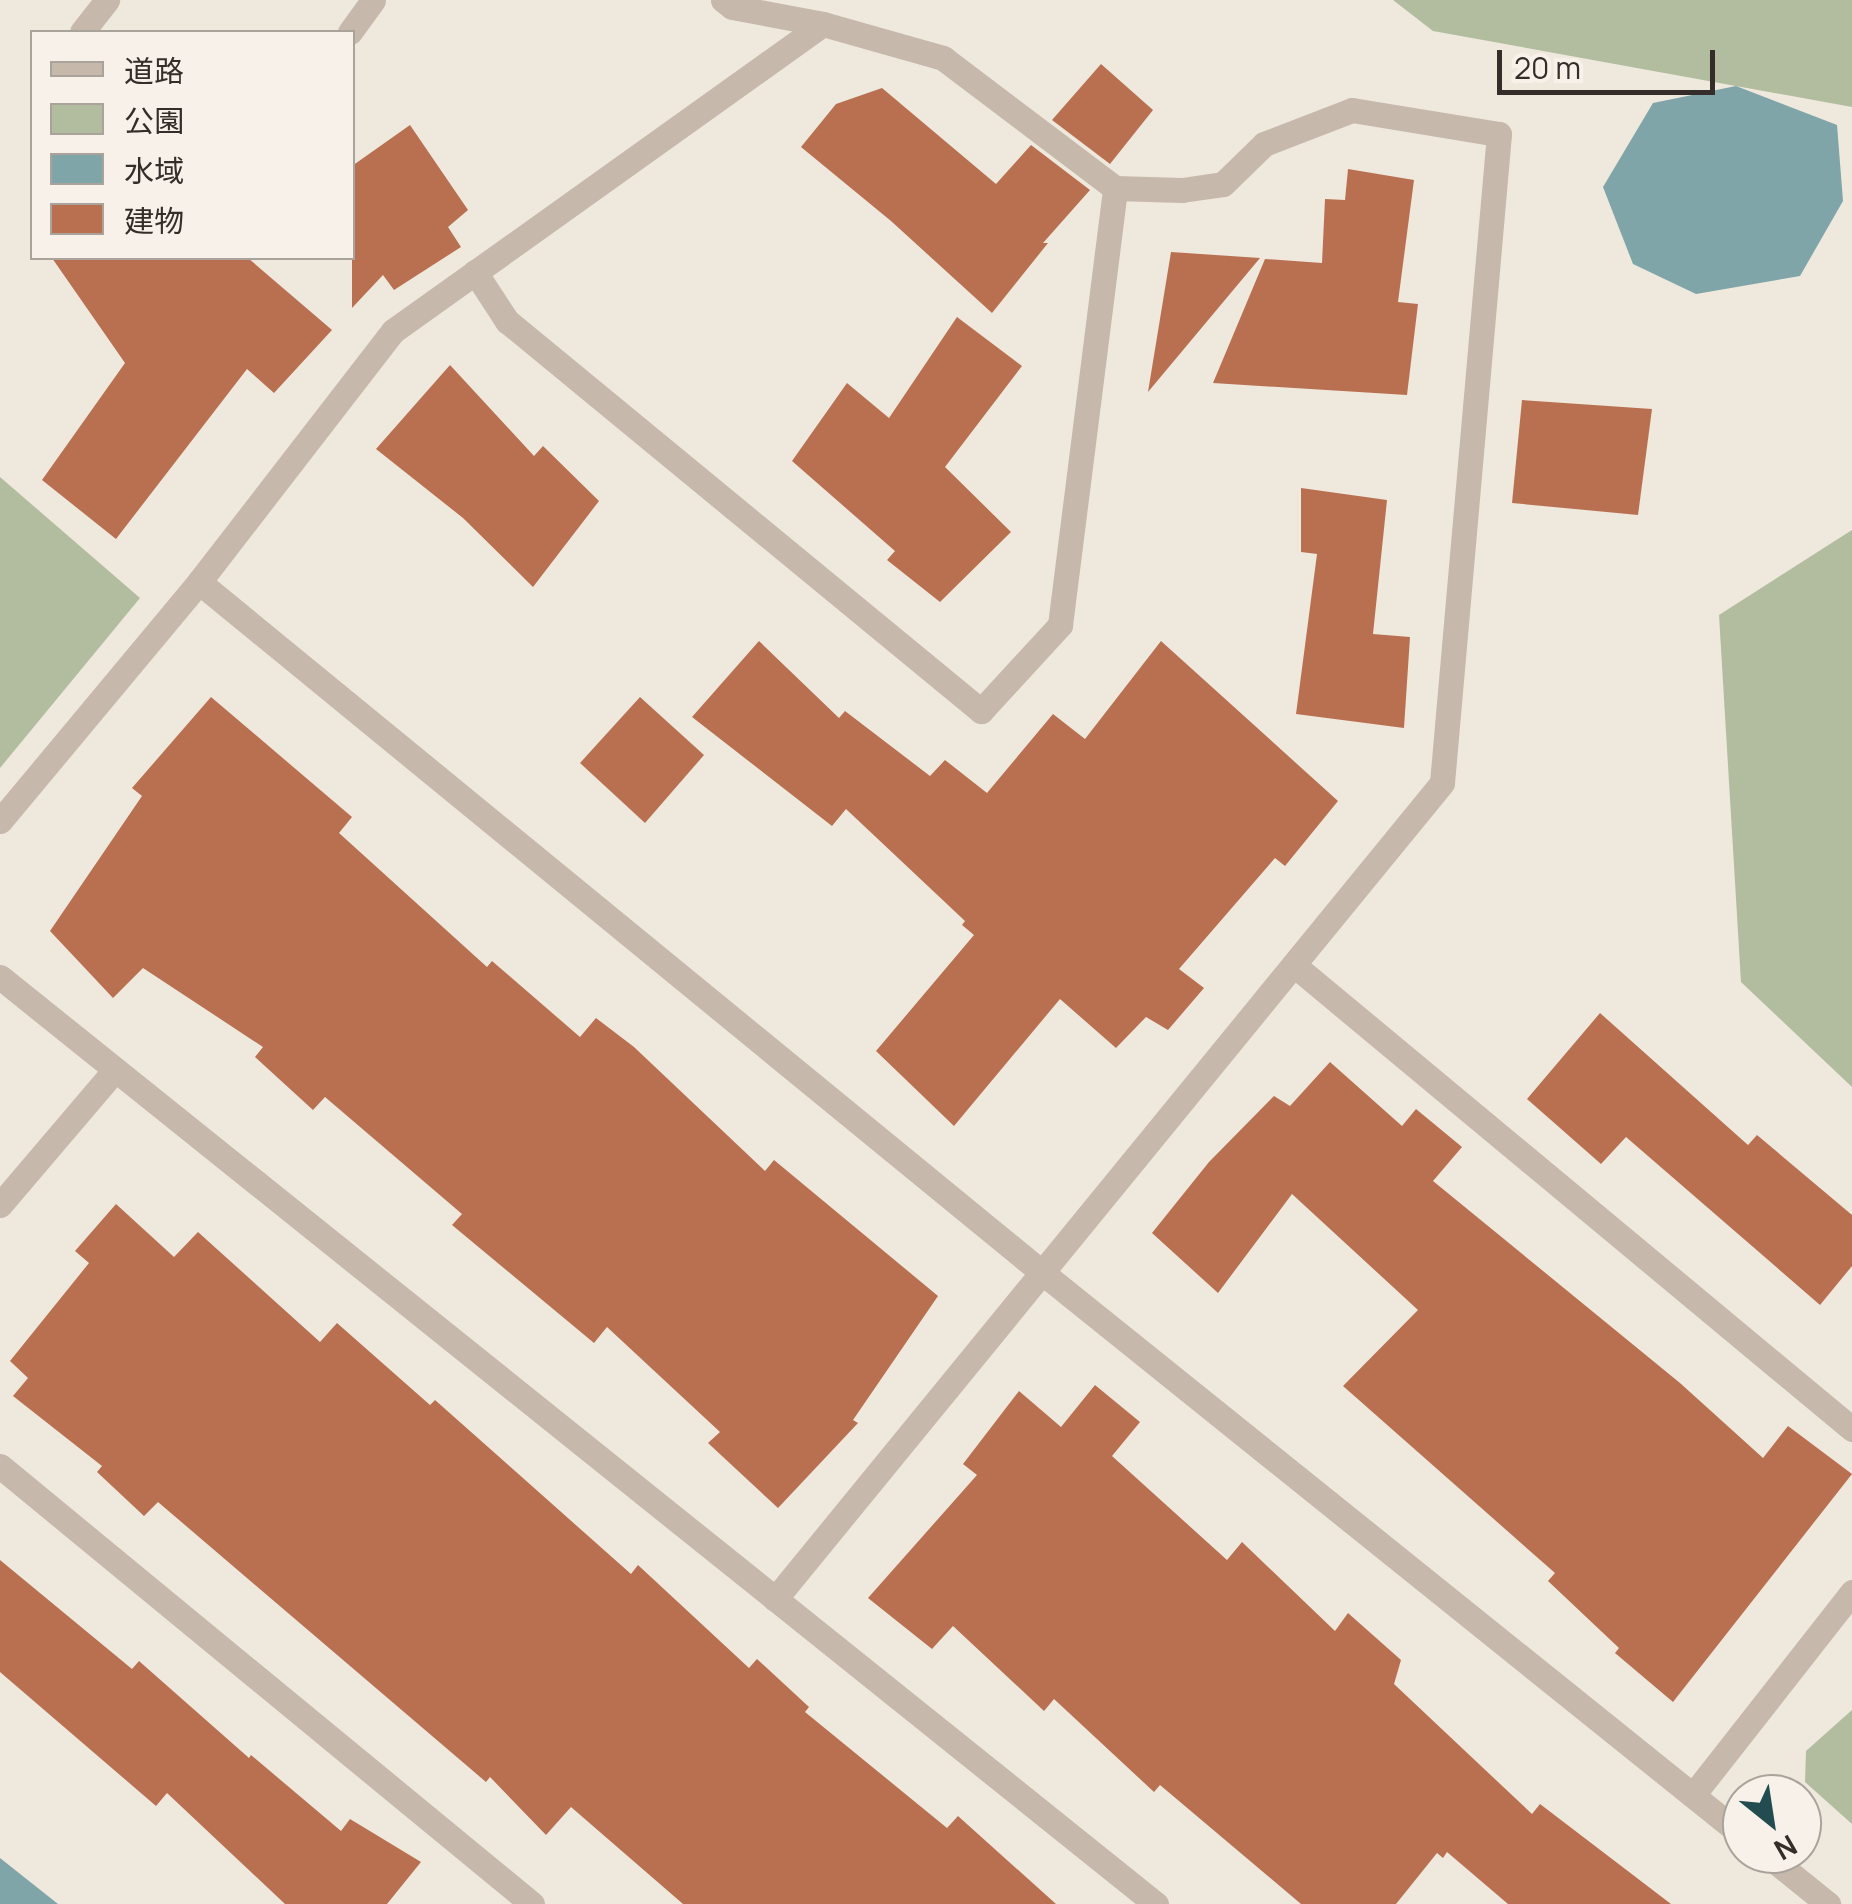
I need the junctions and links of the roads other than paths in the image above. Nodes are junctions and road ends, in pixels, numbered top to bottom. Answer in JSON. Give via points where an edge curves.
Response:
{"nodes":[{"id":1,"x":106,"y":0,"type":"edge"},
{"id":2,"x":373,"y":0,"type":"edge"},
{"id":3,"x":722,"y":0,"type":"edge"},
{"id":4,"x":823,"y":24,"type":"junction"},
{"id":5,"x":84,"y":30,"type":"edge"},
{"id":6,"x":351,"y":30,"type":"edge"},
{"id":7,"x":1115,"y":188,"type":"junction"},
{"id":8,"x":476,"y":272,"type":"junction"},
{"id":9,"x":199,"y":582,"type":"junction"},
{"id":10,"x":0,"y":821,"type":"edge"},
{"id":11,"x":1294,"y":966,"type":"junction"},
{"id":12,"x":0,"y":977,"type":"edge"},
{"id":13,"x":115,"y":1070,"type":"junction"},
{"id":14,"x":0,"y":1206,"type":"edge"},
{"id":15,"x":1044,"y":1274,"type":"junction"},
{"id":16,"x":1852,"y":1428,"type":"edge"},
{"id":17,"x":0,"y":1466,"type":"edge"},
{"id":18,"x":1852,"y":1592,"type":"edge"},
{"id":19,"x":776,"y":1599,"type":"junction"},
{"id":20,"x":1693,"y":1796,"type":"junction"},
{"id":21,"x":1722,"y":1819,"type":"edge"},
{"id":22,"x":1791,"y":1874,"type":"edge"},
{"id":23,"x":532,"y":1904,"type":"edge"},
{"id":24,"x":1156,"y":1904,"type":"edge"},
{"id":25,"x":1828,"y":1904,"type":"edge"}],
"edges":[{"from":1,"to":5,"type":"street"},
{"from":2,"to":6,"type":"street"},
{"from":3,"to":4,"type":"street","via":[[732,8]]},
{"from":4,"to":7,"type":"street","via":[[943,58]]},
{"from":4,"to":8,"type":"street"},
{"from":7,"to":8,"type":"street","via":[[1060,625],[981,711],[507,321]]},
{"from":7,"to":11,"type":"street","via":[[1224,184],[1264,144],[1352,110],[1499,134],[1442,782]]},
{"from":8,"to":9,"type":"street","via":[[393,331]]},
{"from":9,"to":10,"type":"street"},
{"from":9,"to":15,"type":"street"},
{"from":11,"to":15,"type":"street"},
{"from":11,"to":16,"type":"street"},
{"from":12,"to":13,"type":"street"},
{"from":13,"to":14,"type":"street"},
{"from":13,"to":19,"type":"street"},
{"from":15,"to":19,"type":"street"},
{"from":15,"to":20,"type":"street"},
{"from":17,"to":23,"type":"street"},
{"from":18,"to":20,"type":"street"},
{"from":19,"to":24,"type":"street"},
{"from":20,"to":21,"type":"street"},
{"from":22,"to":25,"type":"street"}]}
